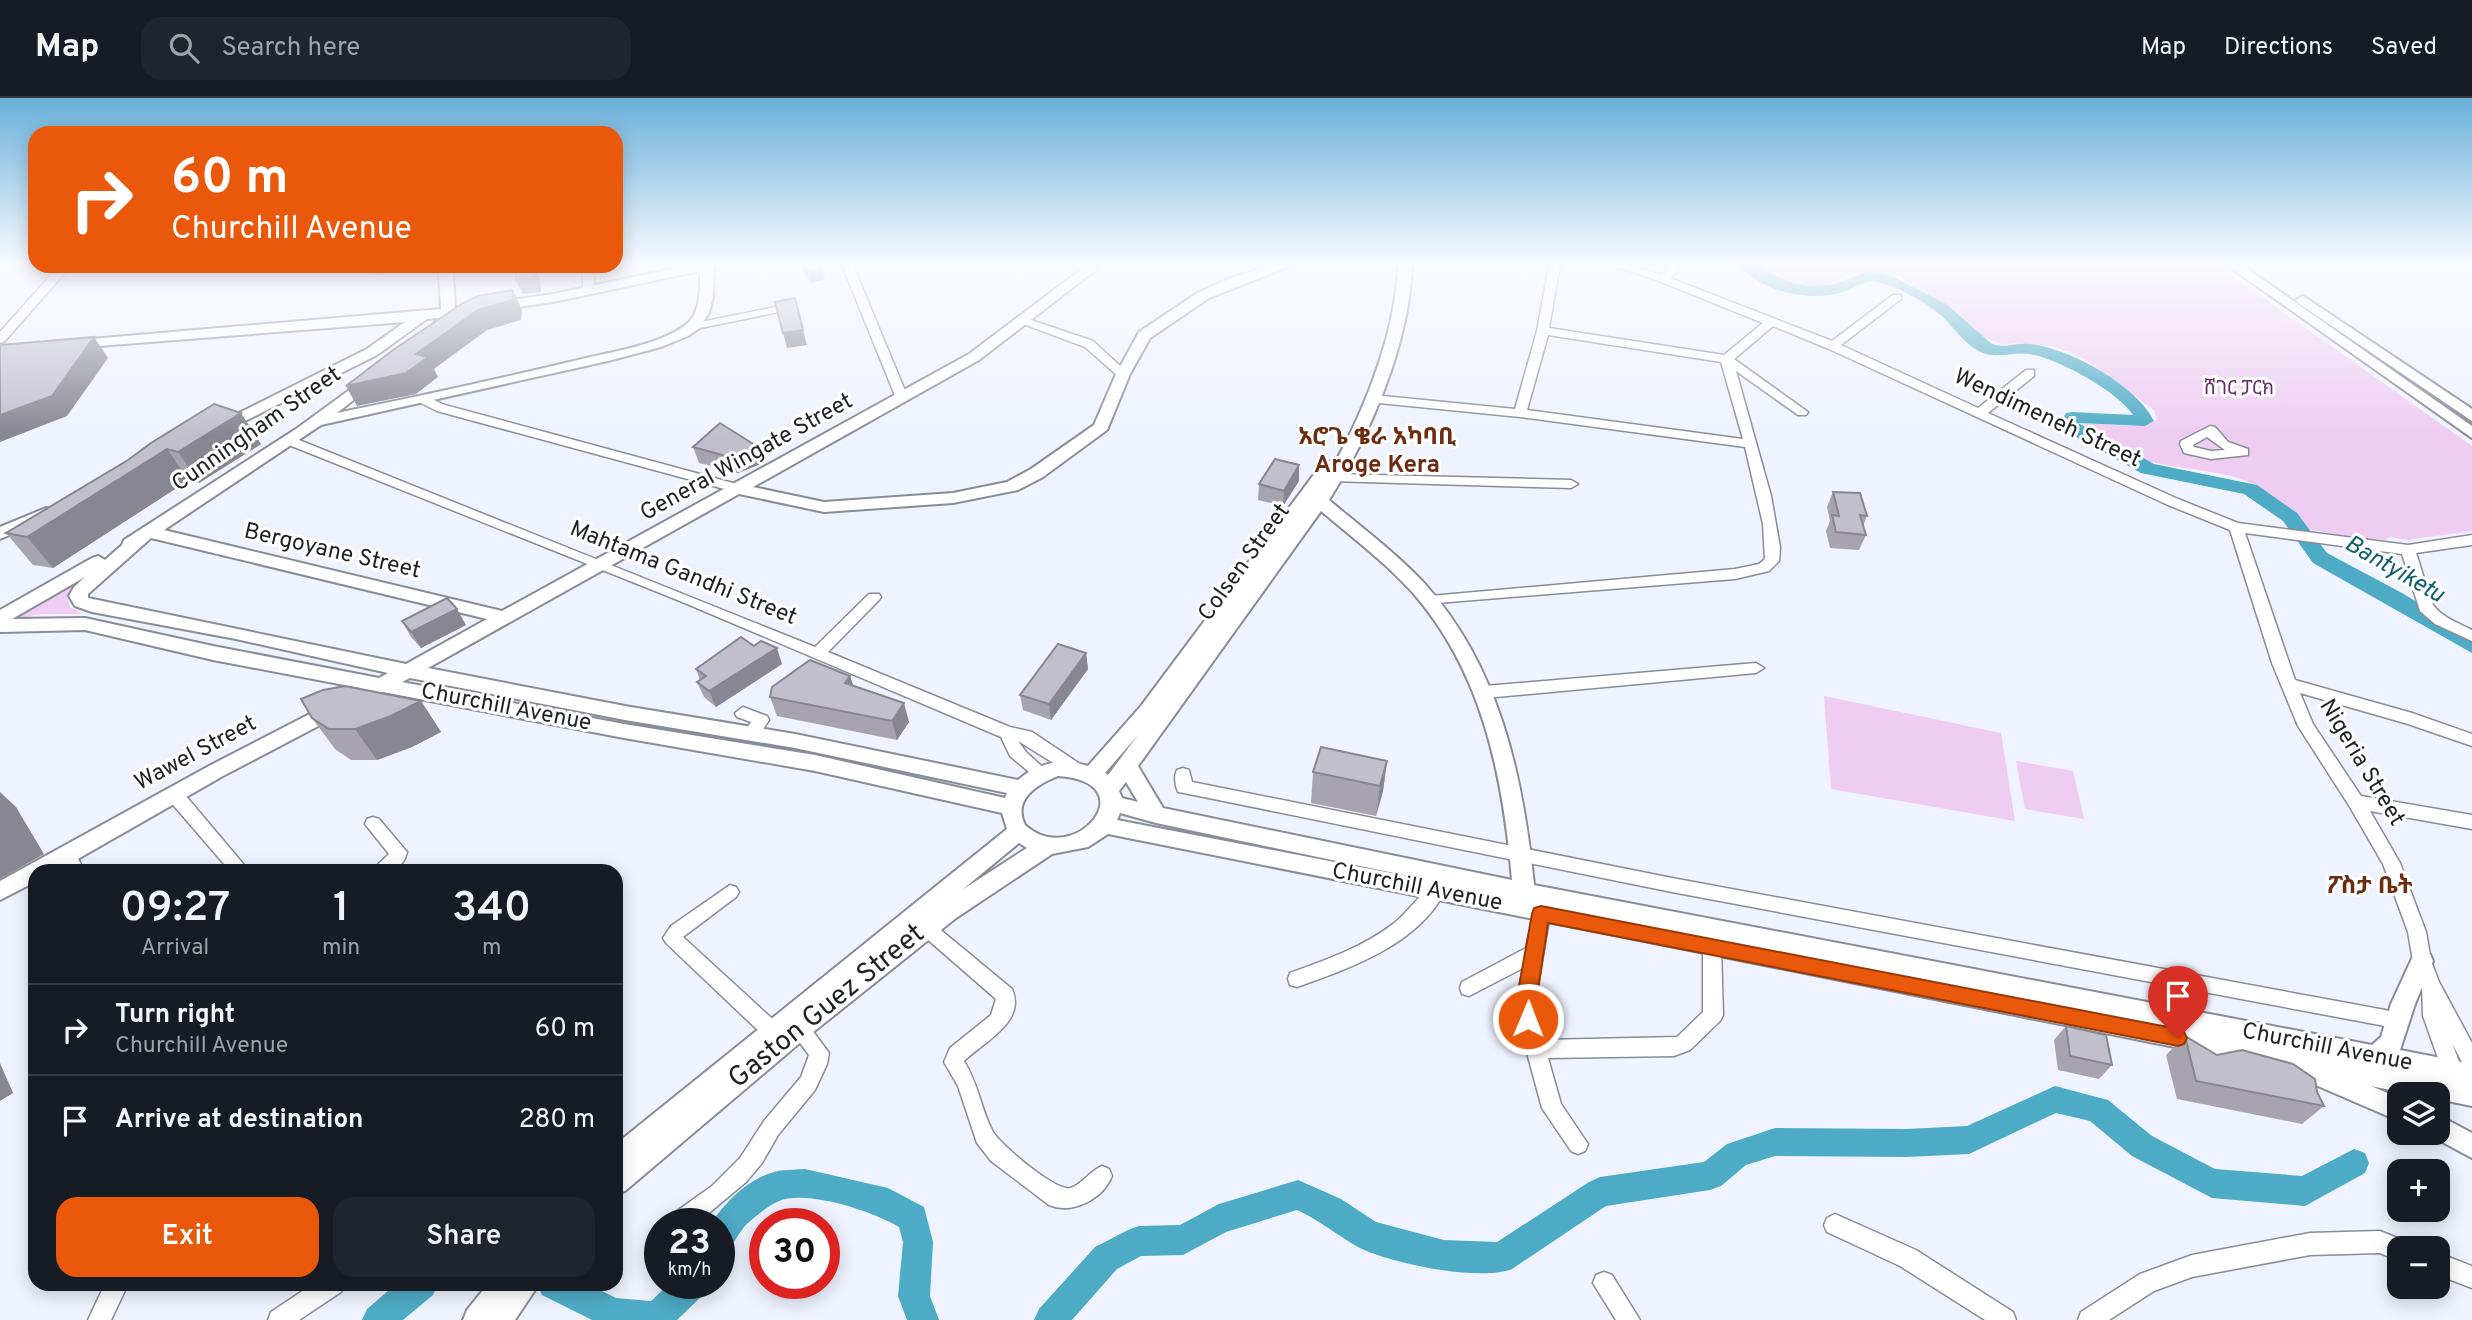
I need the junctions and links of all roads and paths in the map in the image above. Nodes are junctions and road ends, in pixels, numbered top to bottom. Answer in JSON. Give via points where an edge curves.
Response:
{"nodes":[{"id":1,"x":22,"y":322,"type":"edge"},
{"id":2,"x":356,"y":322,"type":"edge"},
{"id":3,"x":414,"y":322,"type":"edge"},
{"id":4,"x":441,"y":322,"type":"edge"},
{"id":5,"x":694,"y":322,"type":"edge"},
{"id":6,"x":717,"y":322,"type":"edge"},
{"id":7,"x":871,"y":322,"type":"edge"},
{"id":8,"x":1024,"y":322,"type":"edge"},
{"id":9,"x":1028,"y":322,"type":"edge"},
{"id":10,"x":1163,"y":322,"type":"edge"},
{"id":11,"x":1385,"y":322,"type":"edge"},
{"id":12,"x":1397,"y":322,"type":"edge"},
{"id":13,"x":1545,"y":322,"type":"edge"},
{"id":14,"x":1771,"y":322,"type":"edge"},
{"id":15,"x":1775,"y":322,"type":"edge"},
{"id":16,"x":1864,"y":322,"type":"edge"},
{"id":17,"x":2311,"y":322,"type":"edge"},
{"id":18,"x":2335,"y":322,"type":"edge"},
{"id":19,"x":2340,"y":325,"type":"junction"},
{"id":20,"x":691,"y":327,"type":"junction"},
{"id":21,"x":2319,"y":328,"type":"junction"},
{"id":22,"x":1543,"y":331,"type":"junction"},
{"id":23,"x":428,"y":338,"type":"edge"},
{"id":24,"x":60,"y":345,"type":"edge"},
{"id":25,"x":1833,"y":345,"type":"junction"},
{"id":26,"x":4,"y":346,"type":"edge"},
{"id":27,"x":1726,"y":359,"type":"junction"},
{"id":28,"x":2030,"y":373,"type":"dead end"},
{"id":29,"x":381,"y":374,"type":"edge"},
{"id":30,"x":1123,"y":374,"type":"junction"},
{"id":31,"x":2413,"y":375,"type":"junction"},
{"id":32,"x":2394,"y":379,"type":"junction"},
{"id":33,"x":2440,"y":394,"type":"junction"},
{"id":34,"x":2420,"y":397,"type":"junction"},
{"id":35,"x":902,"y":398,"type":"junction"},
{"id":36,"x":425,"y":400,"type":"junction"},
{"id":37,"x":1373,"y":400,"type":"junction"},
{"id":38,"x":1802,"y":412,"type":"dead end"},
{"id":39,"x":1520,"y":413,"type":"junction"},
{"id":40,"x":1980,"y":413,"type":"junction"},
{"id":41,"x":2472,"y":416,"type":"edge"},
{"id":42,"x":314,"y":423,"type":"junction"},
{"id":43,"x":1356,"y":431,"type":"junction"},
{"id":44,"x":2472,"y":433,"type":"edge"},
{"id":45,"x":209,"y":434,"type":"edge"},
{"id":46,"x":289,"y":440,"type":"junction"},
{"id":47,"x":1750,"y":444,"type":"junction"},
{"id":48,"x":1335,"y":478,"type":"junction"},
{"id":49,"x":1571,"y":484,"type":"dead end"},
{"id":50,"x":739,"y":489,"type":"junction"},
{"id":51,"x":1314,"y":498,"type":"junction"},
{"id":52,"x":63,"y":504,"type":"edge"},
{"id":53,"x":2236,"y":527,"type":"junction"},
{"id":54,"x":0,"y":534,"type":"edge"},
{"id":55,"x":146,"y":535,"type":"junction"},
{"id":56,"x":2472,"y":540,"type":"edge"},
{"id":57,"x":2408,"y":550,"type":"junction"},
{"id":58,"x":599,"y":565,"type":"junction"},
{"id":59,"x":87,"y":584,"type":"joint"},
{"id":60,"x":874,"y":597,"type":"dead end"},
{"id":61,"x":1430,"y":601,"type":"junction"},
{"id":62,"x":503,"y":617,"type":"junction"},
{"id":63,"x":0,"y":618,"type":"edge"},
{"id":64,"x":0,"y":626,"type":"edge"},
{"id":65,"x":2472,"y":636,"type":"edge"},
{"id":66,"x":819,"y":652,"type":"junction"},
{"id":67,"x":1756,"y":668,"type":"dead end"},
{"id":68,"x":408,"y":671,"type":"junction"},
{"id":69,"x":2289,"y":684,"type":"junction"},
{"id":70,"x":382,"y":685,"type":"junction"},
{"id":71,"x":1485,"y":692,"type":"junction"},
{"id":72,"x":743,"y":713,"type":"dead end"},
{"id":73,"x":752,"y":733,"type":"junction"},
{"id":74,"x":1008,"y":733,"type":"junction"},
{"id":75,"x":2472,"y":740,"type":"edge"},
{"id":76,"x":1127,"y":765,"type":"junction"},
{"id":77,"x":1083,"y":771,"type":"junction"},
{"id":78,"x":1040,"y":772,"type":"junction"},
{"id":79,"x":1183,"y":774,"type":"dead end"},
{"id":80,"x":174,"y":794,"type":"junction"},
{"id":81,"x":1015,"y":797,"type":"junction"},
{"id":82,"x":1110,"y":797,"type":"junction"},
{"id":83,"x":2356,"y":802,"type":"junction"},
{"id":84,"x":1156,"y":815,"type":"junction"},
{"id":85,"x":2472,"y":822,"type":"edge"},
{"id":86,"x":373,"y":824,"type":"dead end"},
{"id":87,"x":1103,"y":825,"type":"junction"},
{"id":88,"x":1019,"y":831,"type":"junction"},
{"id":89,"x":1048,"y":846,"type":"junction"},
{"id":90,"x":1521,"y":855,"type":"junction"},
{"id":91,"x":72,"y":863,"type":"edge"},
{"id":92,"x":235,"y":864,"type":"edge"},
{"id":93,"x":389,"y":864,"type":"edge"},
{"id":94,"x":28,"y":876,"type":"edge"},
{"id":95,"x":0,"y":891,"type":"edge"},
{"id":96,"x":1436,"y":891,"type":"junction"},
{"id":97,"x":1524,"y":891,"type":"junction"},
{"id":98,"x":730,"y":892,"type":"dead end"},
{"id":99,"x":1541,"y":914,"type":"junction"},
{"id":100,"x":925,"y":927,"type":"junction"},
{"id":101,"x":1712,"y":947,"type":"junction"},
{"id":102,"x":1533,"y":953,"type":"junction"},
{"id":103,"x":2422,"y":961,"type":"junction"},
{"id":104,"x":1297,"y":979,"type":"dead end"},
{"id":105,"x":1469,"y":988,"type":"dead end"},
{"id":106,"x":2385,"y":1018,"type":"dead end"},
{"id":107,"x":799,"y":1028,"type":"junction"},
{"id":108,"x":769,"y":1040,"type":"junction"},
{"id":109,"x":1536,"y":1049,"type":"junction"},
{"id":110,"x":2282,"y":1058,"type":"junction"},
{"id":111,"x":2376,"y":1058,"type":"junction"},
{"id":112,"x":2467,"y":1085,"type":"edge"},
{"id":113,"x":2387,"y":1105,"type":"edge"},
{"id":114,"x":2450,"y":1134,"type":"edge"},
{"id":115,"x":1578,"y":1144,"type":"dead end"},
{"id":116,"x":2472,"y":1146,"type":"edge"},
{"id":117,"x":623,"y":1155,"type":"edge"},
{"id":118,"x":623,"y":1176,"type":"edge"},
{"id":119,"x":1102,"y":1176,"type":"dead end"},
{"id":120,"x":698,"y":1208,"type":"edge"},
{"id":121,"x":1835,"y":1225,"type":"dead end"},
{"id":122,"x":2387,"y":1245,"type":"edge"},
{"id":123,"x":2450,"y":1269,"type":"edge"},
{"id":124,"x":2472,"y":1277,"type":"edge"},
{"id":125,"x":1604,"y":1283,"type":"dead end"},
{"id":126,"x":114,"y":1291,"type":"edge"},
{"id":127,"x":322,"y":1291,"type":"edge"},
{"id":128,"x":512,"y":1291,"type":"edge"},
{"id":129,"x":515,"y":1291,"type":"edge"},
{"id":130,"x":99,"y":1320,"type":"edge"},
{"id":131,"x":279,"y":1320,"type":"edge"},
{"id":132,"x":477,"y":1320,"type":"edge"},
{"id":133,"x":498,"y":1320,"type":"edge"},
{"id":134,"x":1629,"y":1320,"type":"edge"},
{"id":135,"x":2005,"y":1320,"type":"edge"},
{"id":136,"x":2089,"y":1320,"type":"edge"}],
"edges":[{"from":1,"to":26,"type":"street"},
{"from":2,"to":24,"type":"main road"},
{"from":3,"to":45,"type":"main road","via":[[372,352]]},
{"from":4,"to":23,"type":"main road"},
{"from":5,"to":20,"type":"main road"},
{"from":6,"to":20,"type":"street"},
{"from":7,"to":35,"type":"street"},
{"from":8,"to":35,"type":"main road","name":"General Wingate Street","via":[[991,347]]},
{"from":9,"to":30,"type":"street","via":[[1089,344]]},
{"from":10,"to":30,"type":"main road","via":[[1144,335]]},
{"from":11,"to":43,"type":"main road"},
{"from":12,"to":37,"type":"main road","name":"Colsen Street"},
{"from":13,"to":22,"type":"street"},
{"from":14,"to":27,"type":"street"},
{"from":15,"to":25,"type":"street","name":"Wendimeneh Street"},
{"from":16,"to":25,"type":"street"},
{"from":17,"to":21,"type":"main road"},
{"from":18,"to":19,"type":"main road"},
{"from":19,"to":21,"type":"main road"},
{"from":19,"to":31,"type":"main road"},
{"from":20,"to":36,"type":"main road","via":[[614,355]]},
{"from":21,"to":32,"type":"main road"},
{"from":22,"to":27,"type":"street"},
{"from":22,"to":39,"type":"street"},
{"from":25,"to":40,"type":"street","name":"Wendimeneh Street"},
{"from":27,"to":38,"type":"street"},
{"from":27,"to":47,"type":"street"},
{"from":28,"to":40,"type":"street"},
{"from":29,"to":42,"type":"main road","name":"Cunningham Street"},
{"from":30,"to":50,"type":"main road","via":[[1101,427],[1012,486],[953,498],[824,507]]},
{"from":31,"to":32,"type":"main road"},
{"from":31,"to":33,"type":"main road"},
{"from":32,"to":34,"type":"main road"},
{"from":33,"to":34,"type":"main road"},
{"from":33,"to":41,"type":"main road"},
{"from":34,"to":44,"type":"main road"},
{"from":35,"to":50,"type":"main road","name":"General Wingate Street"},
{"from":36,"to":42,"type":"main road"},
{"from":36,"to":50,"type":"street"},
{"from":37,"to":39,"type":"street"},
{"from":37,"to":43,"type":"main road","name":"Colsen Street"},
{"from":39,"to":47,"type":"street"},
{"from":40,"to":53,"type":"street","name":"Wendimeneh Street"},
{"from":42,"to":46,"type":"main road","name":"Cunningham Street"},
{"from":43,"to":48,"type":"main road","name":"Colsen Street"},
{"from":43,"to":51,"type":"main road"},
{"from":46,"to":55,"type":"main road","name":"Cunningham Street"},
{"from":46,"to":58,"type":"street","name":"Mahtama Gandhi Street"},
{"from":47,"to":61,"type":"street","via":[[1773,542],[1774,553],[1764,568]]},
{"from":48,"to":49,"type":"street"},
{"from":48,"to":51,"type":"main road","name":"Colsen Street"},
{"from":50,"to":58,"type":"main road","name":"General Wingate Street"},
{"from":51,"to":61,"type":"main road"},
{"from":51,"to":76,"type":"main road","name":"Colsen Street"},
{"from":51,"to":77,"type":"main road","via":[[1148,711]]},
{"from":52,"to":54,"type":"main road"},
{"from":53,"to":57,"type":"street","name":"Wendimeneh Street"},
{"from":53,"to":69,"type":"street","name":"Nigeria Street"},
{"from":55,"to":59,"type":"main road","name":"Cunningham Street"},
{"from":55,"to":62,"type":"main road","name":"Bergoyane Street"},
{"from":55,"to":63,"type":"main road","name":"Cunningham Street"},
{"from":56,"to":57,"type":"street","name":"Wendimeneh Street"},
{"from":57,"to":65,"type":"street","via":[[2425,607]]},
{"from":58,"to":62,"type":"main road","name":"General Wingate Street"},
{"from":58,"to":66,"type":"street","name":"Mahtama Gandhi Street"},
{"from":59,"to":68,"type":"main road","name":"Churchill Avenue","via":[[78,596],[88,606]]},
{"from":60,"to":66,"type":"street"},
{"from":61,"to":71,"type":"main road","via":[[1459,641]]},
{"from":62,"to":68,"type":"main road","name":"General Wingate Street"},
{"from":64,"to":70,"type":"main road","name":"Churchill Avenue","via":[[85,624]]},
{"from":66,"to":74,"type":"street","name":"Mahtama Gandhi Street"},
{"from":67,"to":71,"type":"street"},
{"from":68,"to":70,"type":"main road","name":"Wawel Street"},
{"from":68,"to":73,"type":"main road","name":"Churchill Avenue"},
{"from":69,"to":75,"type":"street"},
{"from":69,"to":83,"type":"street","name":"Nigeria Street","via":[[2306,726]]},
{"from":70,"to":80,"type":"main road","name":"Wawel Street"},
{"from":70,"to":81,"type":"main road","name":"Churchill Avenue"},
{"from":71,"to":90,"type":"main road","via":[[1503,747]]},
{"from":72,"to":73,"type":"street","via":[[761,720]]},
{"from":73,"to":81,"type":"main road","name":"Churchill Avenue"},
{"from":74,"to":77,"type":"street","name":"Mahtama Gandhi Street","via":[[1026,736]]},
{"from":74,"to":78,"type":"street","via":[[1019,756]]},
{"from":76,"to":82,"type":"main road","name":"Colsen Street"},
{"from":76,"to":84,"type":"main road"},
{"from":77,"to":78,"type":"main road","via":[[1057,768]]},
{"from":77,"to":82,"type":"main road"},
{"from":78,"to":81,"type":"main road"},
{"from":79,"to":90,"type":"street","via":[[1184,787]]},
{"from":80,"to":91,"type":"main road","name":"Wawel Street"},
{"from":80,"to":92,"type":"street"},
{"from":81,"to":88,"type":"main road","via":[[1011,815]]},
{"from":82,"to":84,"type":"main road","name":"Churchill Avenue"},
{"from":82,"to":87,"type":"main road"},
{"from":83,"to":85,"type":"street"},
{"from":83,"to":103,"type":"street","name":"Nigeria Street","via":[[2391,863],[2417,932]]},
{"from":84,"to":97,"type":"main road","name":"Churchill Avenue"},
{"from":86,"to":93,"type":"street","via":[[398,852]]},
{"from":87,"to":89,"type":"main road","via":[[1079,842]]},
{"from":87,"to":96,"type":"main road","name":"Churchill Avenue"},
{"from":88,"to":89,"type":"main road"},
{"from":88,"to":108,"type":"main road","name":"Gaston Guez Street"},
{"from":89,"to":100,"type":"main road","name":"Gaston Guez Street","via":[[998,874]]},
{"from":90,"to":97,"type":"main road"},
{"from":90,"to":106,"type":"street"},
{"from":94,"to":95,"type":"main road","name":"Wawel Street"},
{"from":96,"to":99,"type":"main road","name":"Churchill Avenue"},
{"from":96,"to":104,"type":"street","via":[[1413,920],[1389,938]]},
{"from":97,"to":111,"type":"main road","name":"Churchill Avenue"},
{"from":98,"to":108,"type":"street","via":[[672,938]]},
{"from":99,"to":101,"type":"main road","name":"Churchill Avenue"},
{"from":99,"to":102,"type":"street"},
{"from":100,"to":107,"type":"main road","name":"Gaston Guez Street"},
{"from":100,"to":119,"type":"street","via":[[1005,995],[1003,1014],[955,1058],[984,1136],[1014,1168],[1056,1198],[1075,1198]]},
{"from":101,"to":109,"type":"street","via":[[1713,1015],[1683,1044]]},
{"from":101,"to":110,"type":"main road","name":"Churchill Avenue"},
{"from":102,"to":105,"type":"street"},
{"from":102,"to":109,"type":"street","via":[[1526,1003]]},
{"from":103,"to":111,"type":"main road","via":[[2390,1044]]},
{"from":103,"to":112,"type":"street","name":"Nigeria Street","via":[[2431,984],[2431,1014]]},
{"from":107,"to":108,"type":"main road","name":"Gaston Guez Street"},
{"from":107,"to":120,"type":"street","via":[[819,1053],[813,1074],[755,1156]]},
{"from":108,"to":117,"type":"main road","name":"Gaston Guez Street"},
{"from":108,"to":118,"type":"main road","name":"Gaston Guez Street"},
{"from":109,"to":115,"type":"street","via":[[1552,1108]]},
{"from":110,"to":112,"type":"main road","name":"Churchill Avenue"},
{"from":110,"to":113,"type":"main road"},
{"from":111,"to":112,"type":"main road","name":"Churchill Avenue"},
{"from":114,"to":116,"type":"main road"},
{"from":121,"to":135,"type":"street","via":[[1908,1258]]},
{"from":122,"to":136,"type":"street","via":[[2310,1244],[2192,1266],[2148,1282]]},
{"from":123,"to":124,"type":"street"},
{"from":125,"to":134,"type":"street"},
{"from":126,"to":130,"type":"street"},
{"from":127,"to":131,"type":"street"},
{"from":128,"to":132,"type":"main road"},
{"from":129,"to":133,"type":"main road"}]}
